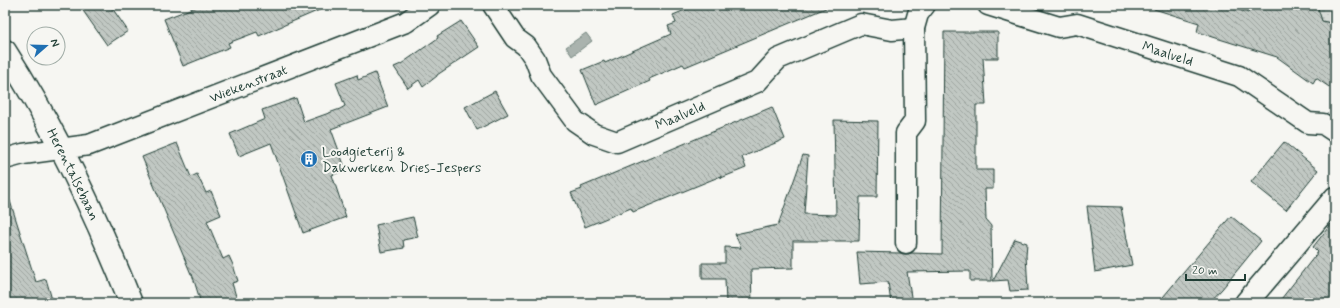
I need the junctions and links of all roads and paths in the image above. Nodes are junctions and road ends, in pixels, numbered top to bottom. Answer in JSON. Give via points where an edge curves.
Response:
{"nodes":[{"id":1,"x":430,"y":5,"type":"edge"},
{"id":2,"x":492,"y":5,"type":"edge"},
{"id":3,"x":925,"y":5,"type":"edge"},
{"id":4,"x":988,"y":5,"type":"edge"},
{"id":5,"x":914,"y":28,"type":"junction"},
{"id":6,"x":5,"y":51,"type":"edge"},
{"id":7,"x":1335,"y":132,"type":"edge"},
{"id":8,"x":60,"y":149,"type":"junction"},
{"id":9,"x":5,"y":159,"type":"edge"},
{"id":10,"x":1335,"y":198,"type":"edge"},
{"id":11,"x":906,"y":243,"type":"dead end"},
{"id":12,"x":131,"y":303,"type":"edge"},
{"id":13,"x":1246,"y":303,"type":"edge"}],
"edges":[{"from":1,"to":8,"type":"street","name":"Wiekenstraat","via":[[406,22],[89,145]]},
{"from":2,"to":5,"type":"street","name":"Maalveld","via":[[516,38],[526,46],[535,59],[541,75],[575,120],[594,134],[617,142],[757,82],[778,59],[861,24],[892,30]]},
{"from":3,"to":5,"type":"street","via":[[918,14]]},
{"from":4,"to":7,"type":"street","name":"Maalveld","via":[[1059,27],[1077,24],[1239,76],[1308,123],[1323,124]]},
{"from":5,"to":11,"type":"street","via":[[915,121],[906,133]]},
{"from":6,"to":8,"type":"main road","name":"Herentalsebaan"},
{"from":8,"to":9,"type":"street","name":"Wiekenstraat"},
{"from":8,"to":12,"type":"main road","name":"Herentalsebaan","via":[[100,228]]},
{"from":10,"to":13,"type":"main road"}]}
